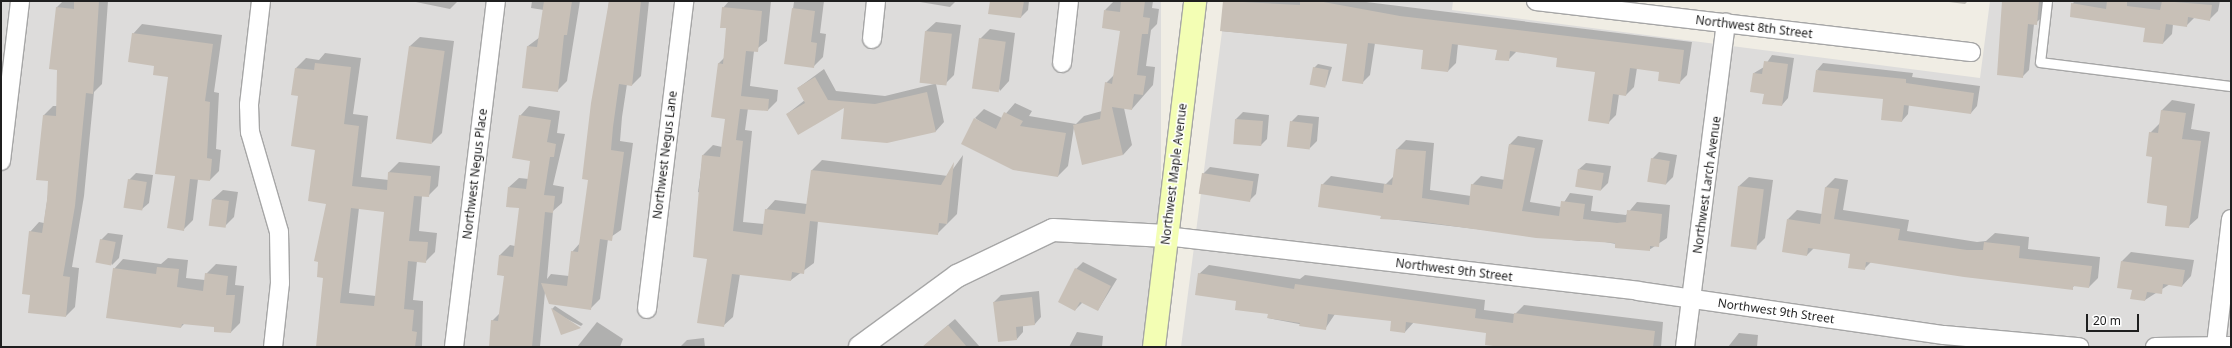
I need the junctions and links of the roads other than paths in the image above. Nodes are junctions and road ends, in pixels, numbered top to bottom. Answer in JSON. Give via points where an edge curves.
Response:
{"nodes":[{"id":1,"x":20,"y":1,"type":"edge"},
{"id":2,"x":261,"y":1,"type":"edge"},
{"id":3,"x":496,"y":1,"type":"edge"},
{"id":4,"x":684,"y":1,"type":"edge"},
{"id":5,"x":876,"y":1,"type":"edge"},
{"id":6,"x":1069,"y":1,"type":"edge"},
{"id":7,"x":1195,"y":1,"type":"edge"},
{"id":8,"x":1536,"y":1,"type":"edge"},
{"id":9,"x":2047,"y":1,"type":"edge"},
{"id":10,"x":1726,"y":23,"type":"junction"},
{"id":11,"x":872,"y":40,"type":"dead end"},
{"id":12,"x":1971,"y":52,"type":"dead end"},
{"id":13,"x":1062,"y":63,"type":"dead end"},
{"id":14,"x":2231,"y":86,"type":"edge"},
{"id":15,"x":1,"y":161,"type":"edge"},
{"id":16,"x":2231,"y":219,"type":"edge"},
{"id":17,"x":1166,"y":236,"type":"junction"},
{"id":18,"x":1692,"y":299,"type":"junction"},
{"id":19,"x":647,"y":309,"type":"dead end"},
{"id":20,"x":2224,"y":346,"type":"edge"},
{"id":21,"x":273,"y":347,"type":"edge"},
{"id":22,"x":454,"y":347,"type":"edge"},
{"id":23,"x":860,"y":347,"type":"edge"},
{"id":24,"x":1154,"y":347,"type":"edge"},
{"id":25,"x":1685,"y":347,"type":"edge"},
{"id":26,"x":2079,"y":347,"type":"edge"},
{"id":27,"x":2155,"y":347,"type":"edge"}],
"edges":[{"from":1,"to":15,"type":"street"},
{"from":2,"to":21,"type":"street","via":[[249,112],[250,132],[279,232],[280,282]]},
{"from":3,"to":22,"type":"street","name":"Northwest Negus Place"},
{"from":4,"to":19,"type":"street","name":"Northwest Negus Lane"},
{"from":5,"to":11,"type":"street"},
{"from":6,"to":13,"type":"street"},
{"from":7,"to":17,"type":"main road","name":"Northwest Maple Avenue"},
{"from":8,"to":10,"type":"street","name":"Northwest 8th Street"},
{"from":9,"to":14,"type":"lane","via":[[2040,62]]},
{"from":10,"to":12,"type":"street","name":"Northwest 8th Street"},
{"from":10,"to":18,"type":"street","name":"Northwest Larch Avenue"},
{"from":16,"to":20,"type":"street"},
{"from":17,"to":18,"type":"street","name":"Northwest 9th Street"},
{"from":17,"to":23,"type":"street","name":"Northwest 9th Street","via":[[1053,230],[956,276]]},
{"from":17,"to":24,"type":"main road","name":"Northwest Maple Avenue"},
{"from":18,"to":25,"type":"street","name":"Northwest Larch Avenue"},
{"from":18,"to":26,"type":"street","name":"Northwest 9th Street","via":[[1944,335]]},
{"from":20,"to":27,"type":"street"}]}
